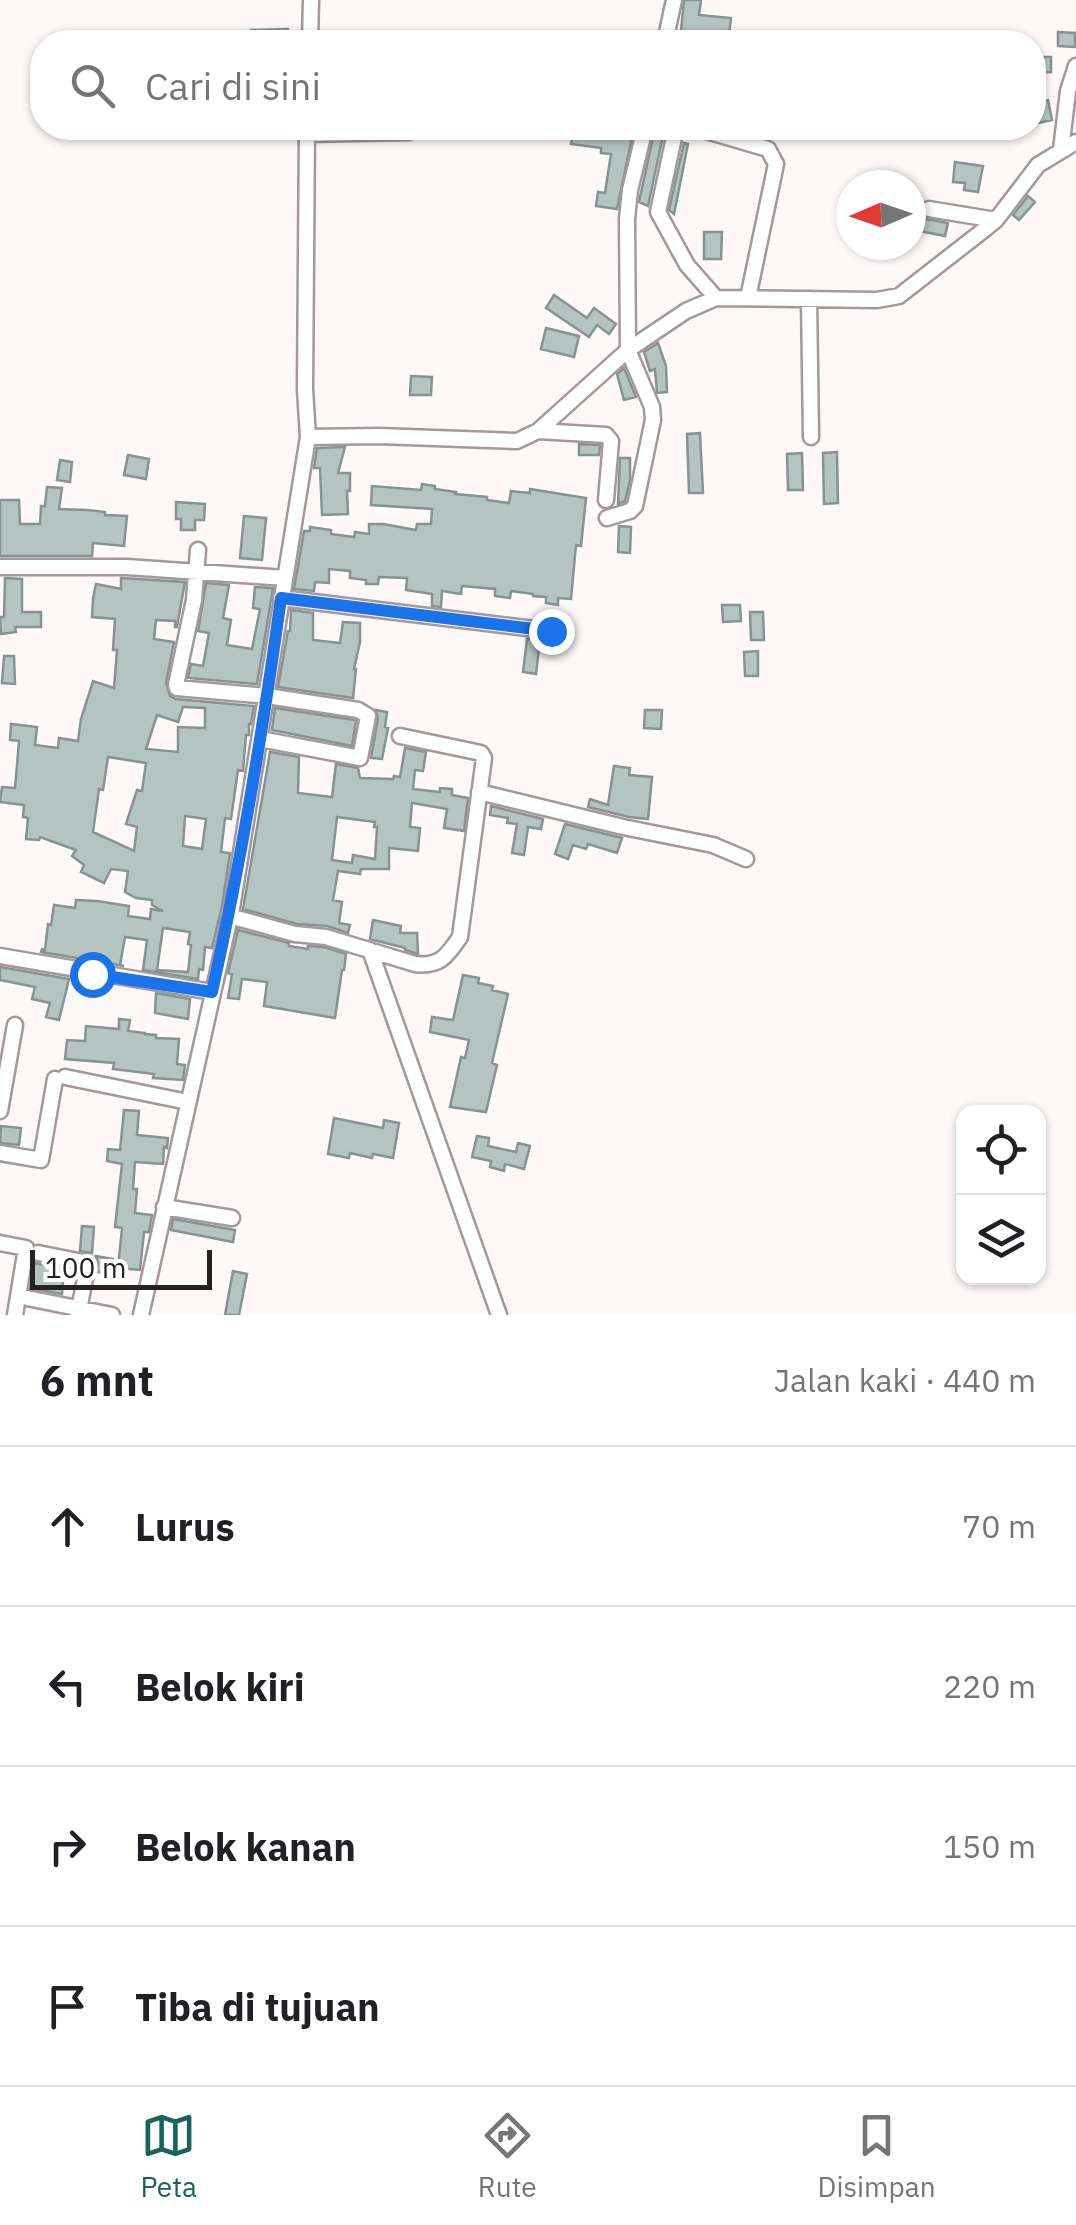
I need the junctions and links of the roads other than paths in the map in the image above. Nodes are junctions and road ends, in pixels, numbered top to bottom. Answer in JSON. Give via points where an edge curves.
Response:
{"nodes":[{"id":1,"x":311,"y":0,"type":"edge"},
{"id":2,"x":674,"y":0,"type":"edge"},
{"id":3,"x":310,"y":30,"type":"edge"},
{"id":4,"x":668,"y":30,"type":"edge"},
{"id":5,"x":1076,"y":66,"type":"edge"},
{"id":6,"x":307,"y":140,"type":"edge"},
{"id":7,"x":642,"y":140,"type":"edge"},
{"id":8,"x":673,"y":140,"type":"edge"},
{"id":9,"x":737,"y":140,"type":"edge"},
{"id":10,"x":1076,"y":142,"type":"edge"},
{"id":11,"x":1062,"y":150,"type":"junction"},
{"id":12,"x":929,"y":209,"type":"dead end"},
{"id":13,"x":996,"y":220,"type":"junction"},
{"id":14,"x":716,"y":298,"type":"junction"},
{"id":15,"x":748,"y":298,"type":"junction"},
{"id":16,"x":809,"y":298,"type":"junction"},
{"id":17,"x":628,"y":350,"type":"junction"},
{"id":18,"x":538,"y":431,"type":"junction"},
{"id":19,"x":308,"y":437,"type":"junction"},
{"id":20,"x":812,"y":437,"type":"dead end"},
{"id":21,"x":606,"y":500,"type":"dead end"},
{"id":22,"x":607,"y":518,"type":"dead end"},
{"id":23,"x":198,"y":550,"type":"dead end"},
{"id":24,"x":0,"y":567,"type":"edge"},
{"id":25,"x":196,"y":570,"type":"junction"},
{"id":26,"x":285,"y":578,"type":"junction"},
{"id":27,"x":281,"y":598,"type":"junction"},
{"id":28,"x":551,"y":631,"type":"dead end"},
{"id":29,"x":268,"y":696,"type":"junction"},
{"id":30,"x":400,"y":736,"type":"dead end"},
{"id":31,"x":260,"y":739,"type":"junction"},
{"id":32,"x":479,"y":792,"type":"junction"},
{"id":33,"x":746,"y":859,"type":"dead end"},
{"id":34,"x":229,"y":916,"type":"junction"},
{"id":35,"x":370,"y":950,"type":"junction"},
{"id":36,"x":0,"y":956,"type":"edge"},
{"id":37,"x":212,"y":992,"type":"junction"},
{"id":38,"x":15,"y":1025,"type":"dead end"},
{"id":39,"x":188,"y":1102,"type":"junction"},
{"id":40,"x":0,"y":1112,"type":"edge"},
{"id":41,"x":0,"y":1154,"type":"edge"},
{"id":42,"x":164,"y":1207,"type":"junction"},
{"id":43,"x":232,"y":1218,"type":"dead end"},
{"id":44,"x":0,"y":1243,"type":"edge"},
{"id":45,"x":38,"y":1254,"type":"dead end"},
{"id":46,"x":27,"y":1298,"type":"dead end"},
{"id":47,"x":79,"y":1312,"type":"edge"},
{"id":48,"x":15,"y":1315,"type":"edge"},
{"id":49,"x":112,"y":1315,"type":"edge"},
{"id":50,"x":141,"y":1315,"type":"edge"},
{"id":51,"x":500,"y":1315,"type":"edge"}],
"edges":[{"from":1,"to":3,"type":"street"},
{"from":2,"to":4,"type":"street"},
{"from":5,"to":11,"type":"street"},
{"from":6,"to":19,"type":"street"},
{"from":7,"to":17,"type":"street","via":[[626,218]]},
{"from":8,"to":14,"type":"street","via":[[658,212],[687,265]]},
{"from":9,"to":15,"type":"street","via":[[768,149],[776,164]]},
{"from":10,"to":11,"type":"street"},
{"from":11,"to":13,"type":"street","via":[[1038,166]]},
{"from":12,"to":13,"type":"street"},
{"from":13,"to":16,"type":"street","via":[[899,296]]},
{"from":14,"to":15,"type":"street"},
{"from":14,"to":17,"type":"street"},
{"from":15,"to":16,"type":"street"},
{"from":16,"to":20,"type":"street"},
{"from":17,"to":18,"type":"street"},
{"from":17,"to":22,"type":"street","via":[[652,407],[652,433],[635,506]]},
{"from":18,"to":19,"type":"street","via":[[517,441]]},
{"from":18,"to":21,"type":"street","via":[[606,435]]},
{"from":19,"to":26,"type":"street"},
{"from":23,"to":25,"type":"street"},
{"from":24,"to":25,"type":"street"},
{"from":25,"to":26,"type":"street"},
{"from":25,"to":29,"type":"street","via":[[177,688]]},
{"from":26,"to":27,"type":"street"},
{"from":27,"to":28,"type":"street"},
{"from":27,"to":29,"type":"street"},
{"from":29,"to":31,"type":"street"},
{"from":29,"to":31,"type":"street","via":[[358,710],[368,720],[360,758]]},
{"from":30,"to":32,"type":"street","via":[[481,753]]},
{"from":31,"to":34,"type":"street"},
{"from":32,"to":33,"type":"street","via":[[713,845]]},
{"from":32,"to":35,"type":"street","via":[[460,936],[447,956],[429,966]]},
{"from":34,"to":35,"type":"street"},
{"from":34,"to":37,"type":"street"},
{"from":35,"to":51,"type":"street"},
{"from":36,"to":37,"type":"street"},
{"from":37,"to":39,"type":"street"},
{"from":38,"to":40,"type":"street"},
{"from":39,"to":41,"type":"street","via":[[60,1078],[42,1160]]},
{"from":39,"to":42,"type":"street"},
{"from":42,"to":43,"type":"street"},
{"from":42,"to":50,"type":"street"},
{"from":44,"to":48,"type":"street","via":[[26,1248]]},
{"from":45,"to":47,"type":"street","via":[[88,1263]]},
{"from":46,"to":47,"type":"street"},
{"from":47,"to":49,"type":"street"}]}
